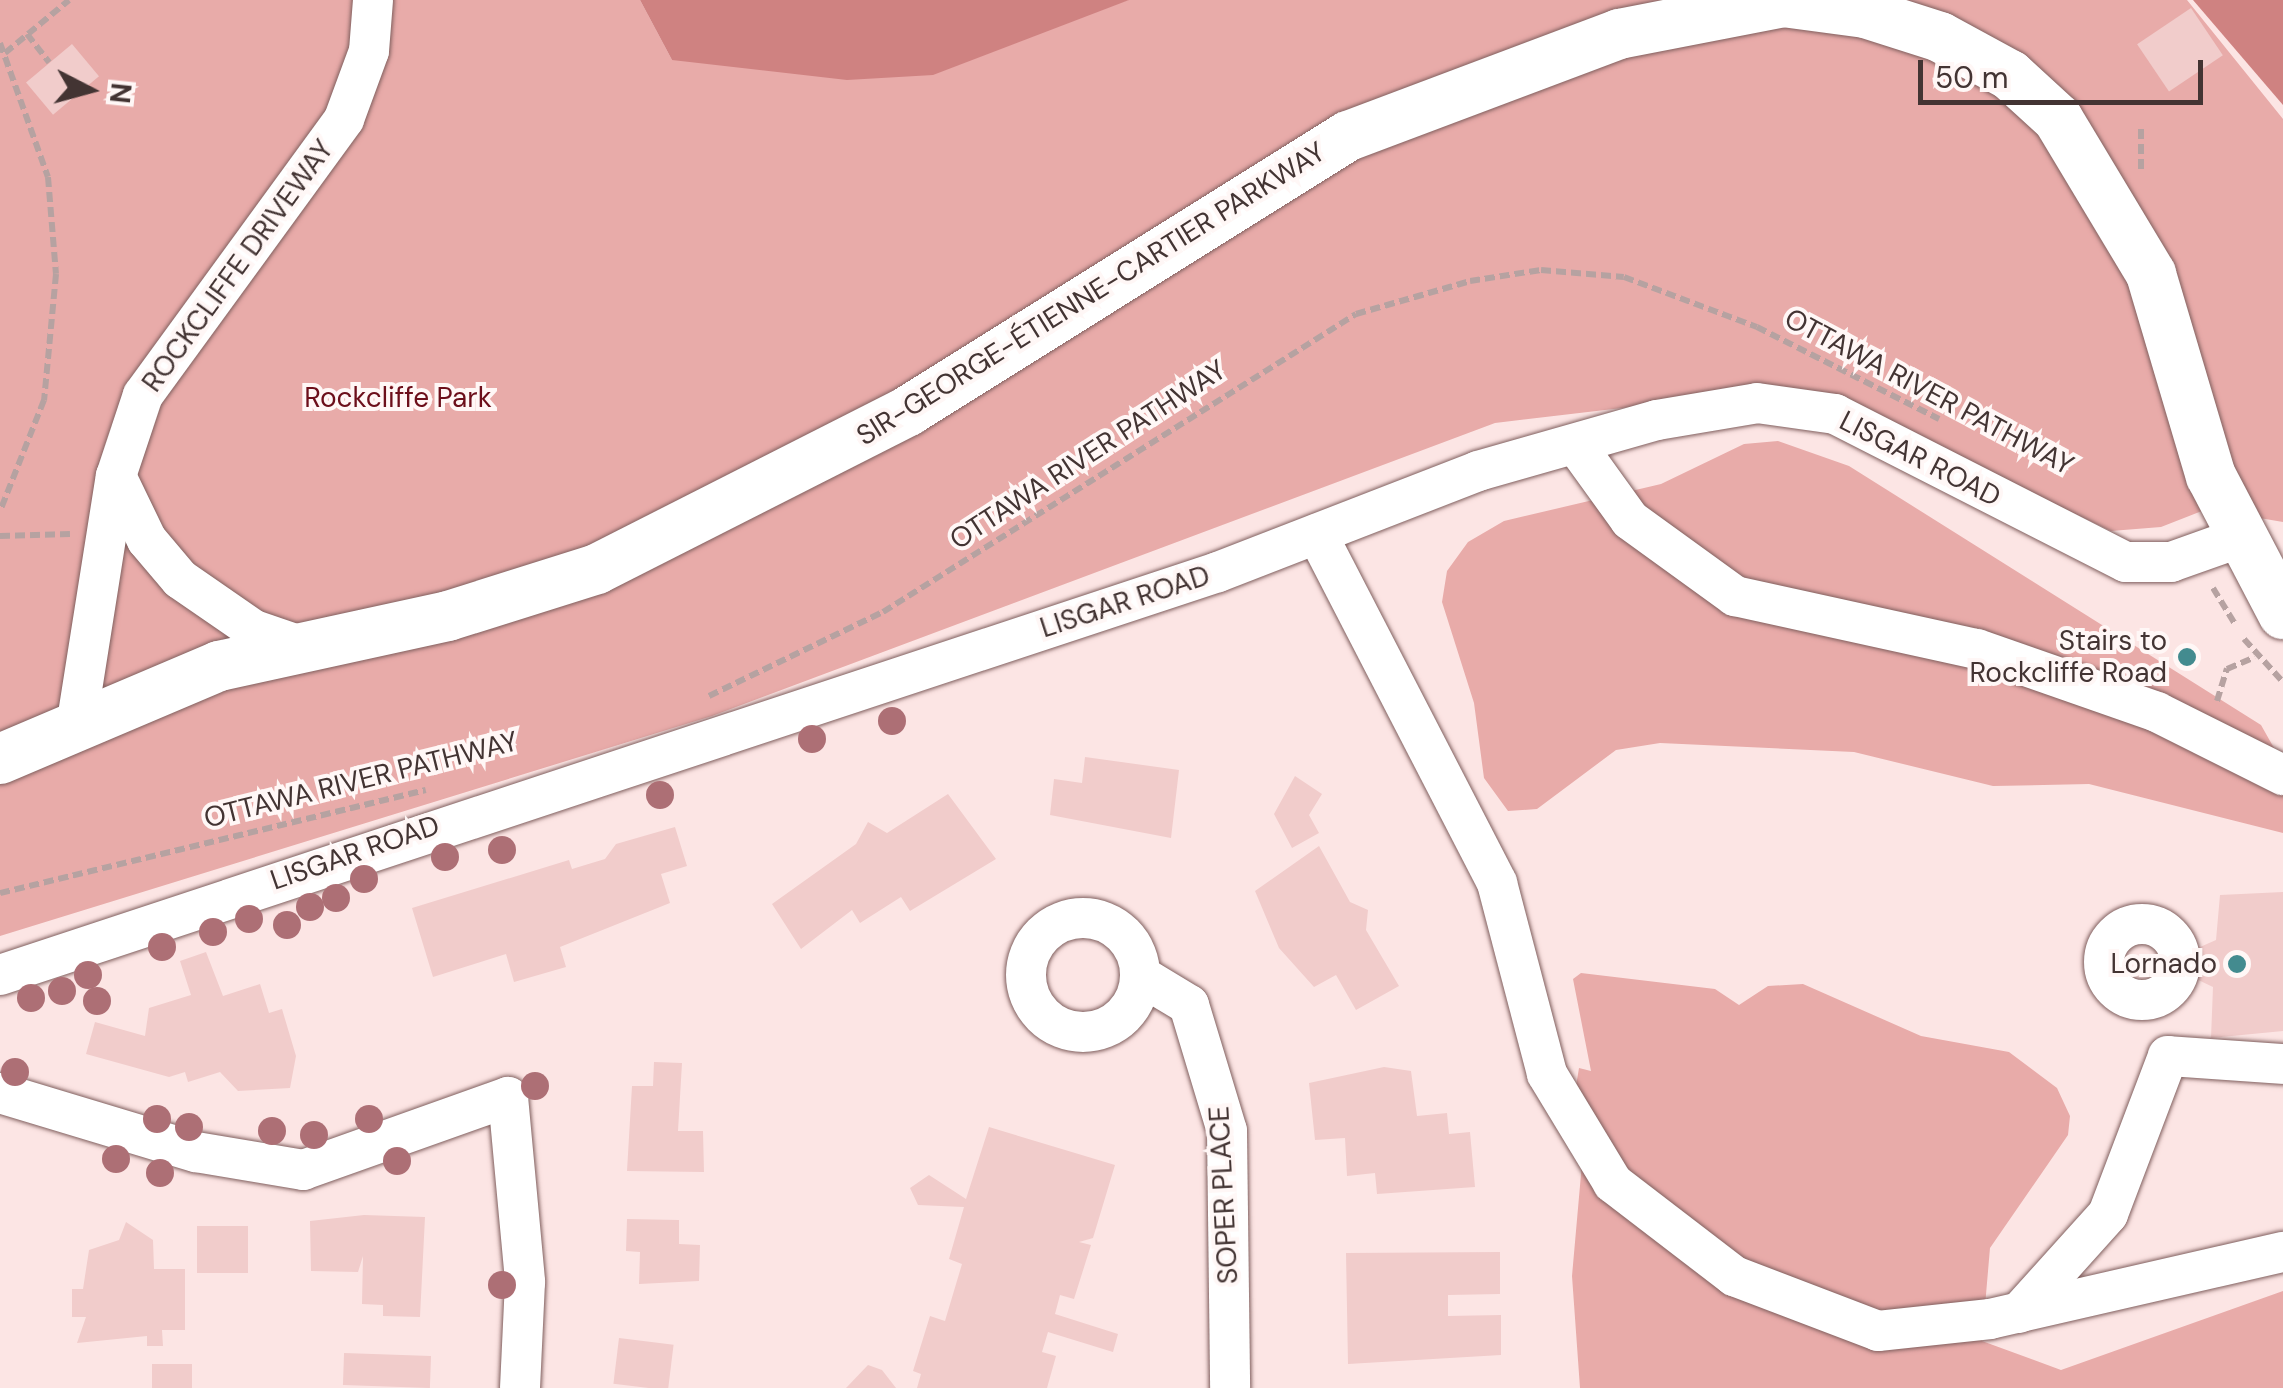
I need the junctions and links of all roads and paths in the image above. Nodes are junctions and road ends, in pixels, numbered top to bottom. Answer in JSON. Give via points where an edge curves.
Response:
{"nodes":[{"id":1,"x":68,"y":0,"type":"edge"},
{"id":2,"x":373,"y":0,"type":"edge"},
{"id":3,"x":27,"y":34,"type":"junction"},
{"id":4,"x":0,"y":43,"type":"edge"},
{"id":5,"x":4,"y":53,"type":"junction"},
{"id":6,"x":49,"y":62,"type":"dead end"},
{"id":7,"x":1952,"y":426,"type":"dead end"},
{"id":8,"x":1576,"y":444,"type":"junction"},
{"id":9,"x":116,"y":476,"type":"junction"},
{"id":10,"x":0,"y":511,"type":"edge"},
{"id":11,"x":106,"y":534,"type":"junction"},
{"id":12,"x":1318,"y":534,"type":"junction"},
{"id":13,"x":0,"y":536,"type":"edge"},
{"id":14,"x":2236,"y":539,"type":"junction"},
{"id":15,"x":2283,"y":614,"type":"edge"},
{"id":16,"x":301,"y":646,"type":"junction"},
{"id":17,"x":2254,"y":657,"type":"dead end"},
{"id":18,"x":696,"y":702,"type":"dead end"},
{"id":19,"x":77,"y":721,"type":"junction"},
{"id":20,"x":2211,"y":737,"type":"junction"},
{"id":21,"x":0,"y":759,"type":"edge"},
{"id":22,"x":2283,"y":775,"type":"edge"},
{"id":23,"x":433,"y":788,"type":"dead end"},
{"id":24,"x":0,"y":892,"type":"edge"},
{"id":25,"x":0,"y":975,"type":"edge"},
{"id":26,"x":1141,"y":976,"type":"dead end"},
{"id":27,"x":2152,"y":999,"type":"dead end"},
{"id":28,"x":2168,"y":1056,"type":"junction"},
{"id":29,"x":2283,"y":1064,"type":"edge"},
{"id":30,"x":0,"y":1093,"type":"edge"},
{"id":31,"x":2283,"y":1252,"type":"edge"},
{"id":32,"x":2019,"y":1313,"type":"junction"},
{"id":33,"x":520,"y":1388,"type":"edge"},
{"id":34,"x":1230,"y":1388,"type":"edge"}],
"edges":[{"from":1,"to":3,"type":"path"},
{"from":2,"to":9,"type":"street","name":"ROCKCLIFFE DRIVEWAY","via":[[369,50],[344,119],[142,395]]},
{"from":3,"to":5,"type":"path"},
{"from":3,"to":6,"type":"path"},
{"from":4,"to":5,"type":"path"},
{"from":5,"to":10,"type":"path","via":[[48,177],[56,274],[44,400]]},
{"from":7,"to":18,"type":"path","name":"OTTAWA RIVER PATHWAY","via":[[1757,327],[1624,277],[1541,270],[1470,280],[1356,314],[883,612]]},
{"from":8,"to":12,"type":"street","name":"LISGAR ROAD"},
{"from":8,"to":14,"type":"street","name":"LISGAR ROAD","via":[[1757,403],[1835,414],[2110,558],[2171,562]]},
{"from":8,"to":20,"type":"street","via":[[1630,520],[1736,596],[1977,649]]},
{"from":9,"to":11,"type":"street","name":"ROCKCLIFFE DRIVEWAY"},
{"from":9,"to":16,"type":"street","via":[[147,540],[180,579],[254,630]]},
{"from":11,"to":13,"type":"path"},
{"from":11,"to":19,"type":"street","name":"ROCKCLIFFE DRIVEWAY"},
{"from":12,"to":25,"type":"street","name":"LISGAR ROAD"},
{"from":12,"to":32,"type":"street","via":[[1497,883],[1548,1074],[1613,1183],[1734,1276],[1878,1331]]},
{"from":14,"to":15,"type":"main road","name":"SIR-GEORGE-ÉTIENNE-CARTIER PARKWAY"},
{"from":14,"to":16,"type":"main road","name":"SIR-GEORGE-ÉTIENNE-CARTIER PARKWAY","via":[[2151,274],[2058,119],[2010,75],[1940,37],[1865,13],[1783,2],[1619,34],[1348,136],[792,476],[596,568],[448,616]]},
{"from":16,"to":19,"type":"main road","name":"SIR-GEORGE-ÉTIENNE-CARTIER PARKWAY"},
{"from":17,"to":20,"type":"path","via":[[2226,669]]},
{"from":19,"to":21,"type":"main road","name":"SIR-GEORGE-ÉTIENNE-CARTIER PARKWAY"},
{"from":20,"to":22,"type":"street"},
{"from":23,"to":24,"type":"path","name":"OTTAWA RIVER PATHWAY"},
{"from":26,"to":34,"type":"street","name":"SOPER PLACE","via":[[1189,1005],[1227,1131]]},
{"from":27,"to":28,"type":"street"},
{"from":28,"to":29,"type":"street"},
{"from":28,"to":32,"type":"street","via":[[2108,1214]]},
{"from":30,"to":33,"type":"street","via":[[196,1152],[303,1170],[508,1096],[525,1282]]},
{"from":31,"to":32,"type":"street"}]}
